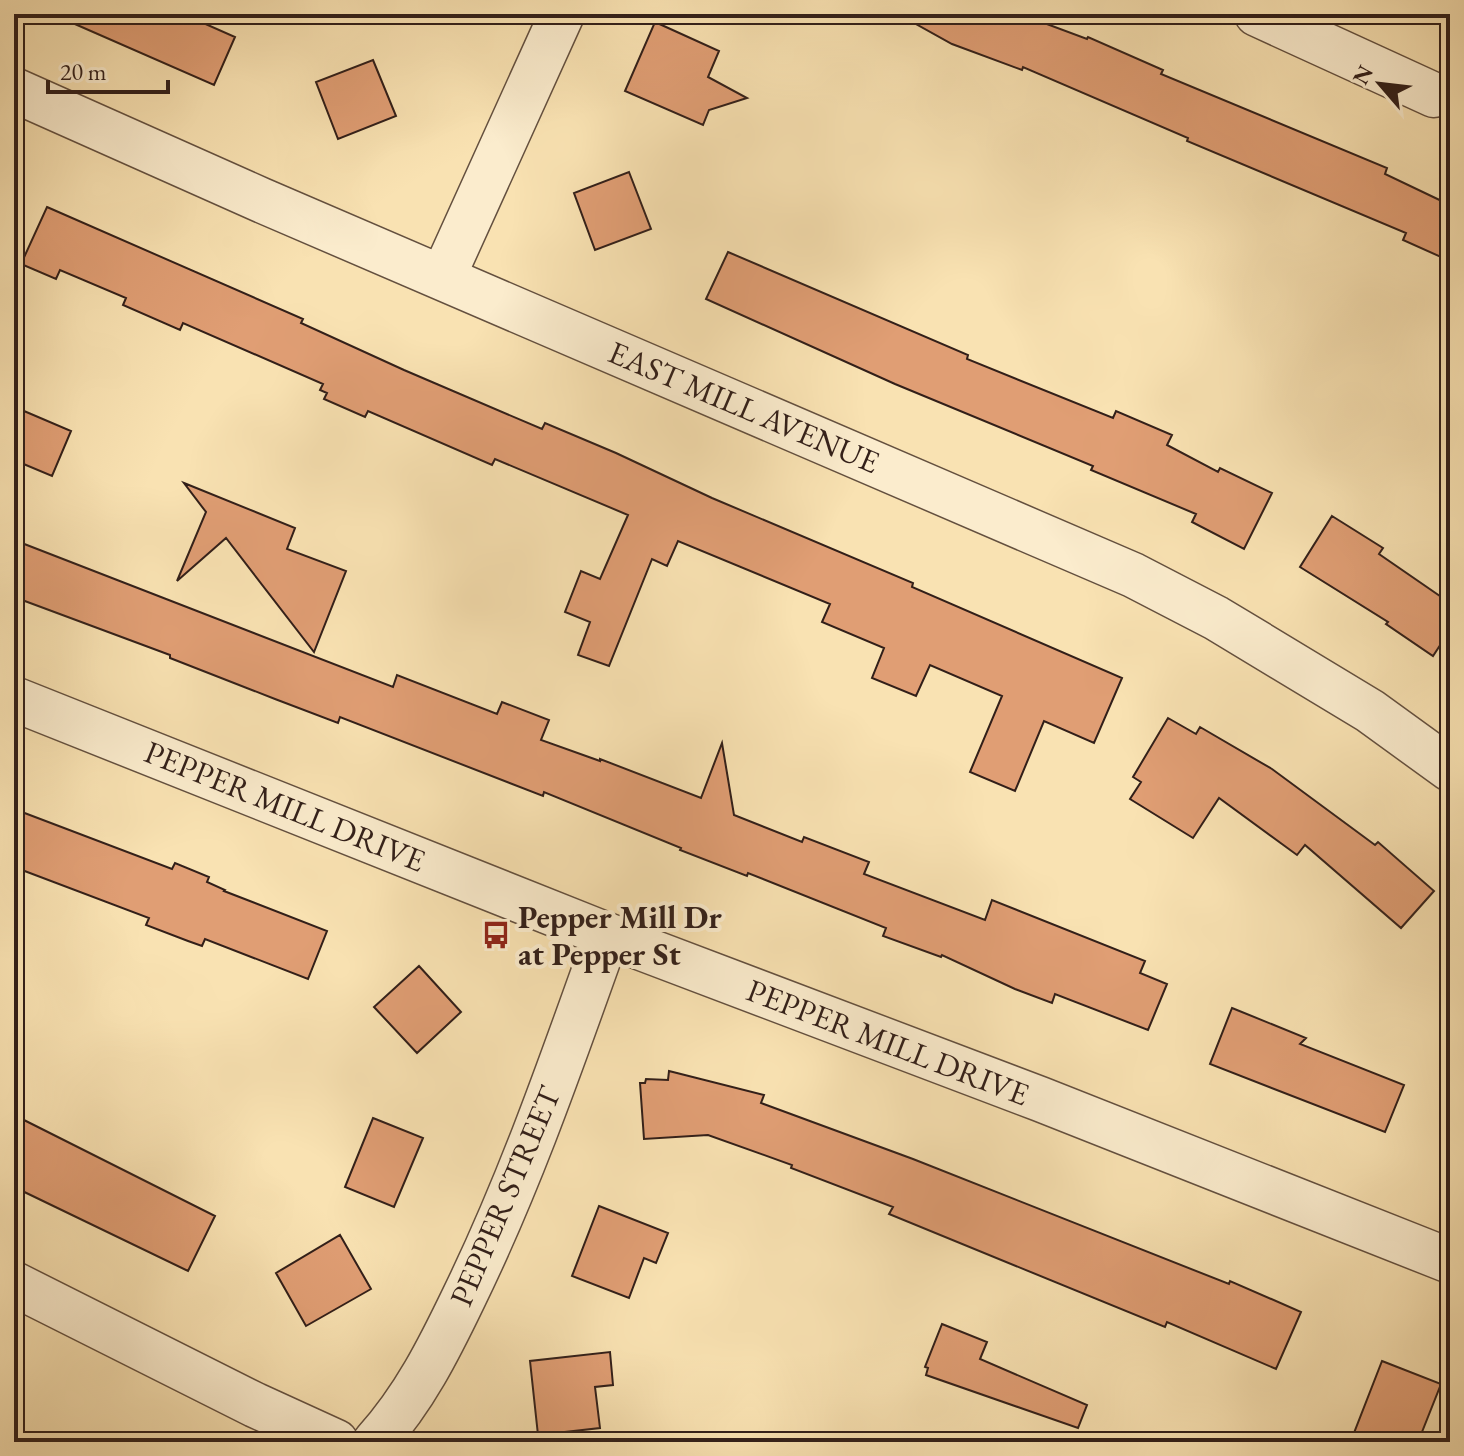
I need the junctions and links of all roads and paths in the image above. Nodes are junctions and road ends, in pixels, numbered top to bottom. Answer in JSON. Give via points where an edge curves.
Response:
{"nodes":[{"id":1,"x":562,"y":14,"type":"edge"},
{"id":2,"x":1257,"y":14,"type":"edge"},
{"id":3,"x":14,"y":90,"type":"edge"},
{"id":4,"x":1434,"y":95,"type":"dead end"},
{"id":5,"x":443,"y":277,"type":"junction"},
{"id":6,"x":14,"y":699,"type":"edge"},
{"id":7,"x":1450,"y":769,"type":"edge"},
{"id":8,"x":607,"y":935,"type":"junction"},
{"id":9,"x":1450,"y":1261,"type":"edge"},
{"id":10,"x":14,"y":1284,"type":"edge"},
{"id":11,"x":336,"y":1442,"type":"edge"},
{"id":12,"x":375,"y":1442,"type":"edge"}],
"edges":[{"from":1,"to":5,"type":"street"},
{"from":2,"to":4,"type":"street"},
{"from":3,"to":5,"type":"street","name":"EAST MILL AVENUE"},
{"from":5,"to":7,"type":"street","name":"EAST MILL AVENUE","via":[[1133,575],[1216,618],[1370,711]]},
{"from":6,"to":8,"type":"street","name":"PEPPER MILL DRIVE"},
{"from":8,"to":9,"type":"street","name":"PEPPER MILL DRIVE"},
{"from":8,"to":12,"type":"street","name":"PEPPER STREET","via":[[537,1130],[479,1267],[410,1398]]},
{"from":10,"to":11,"type":"street"}]}
